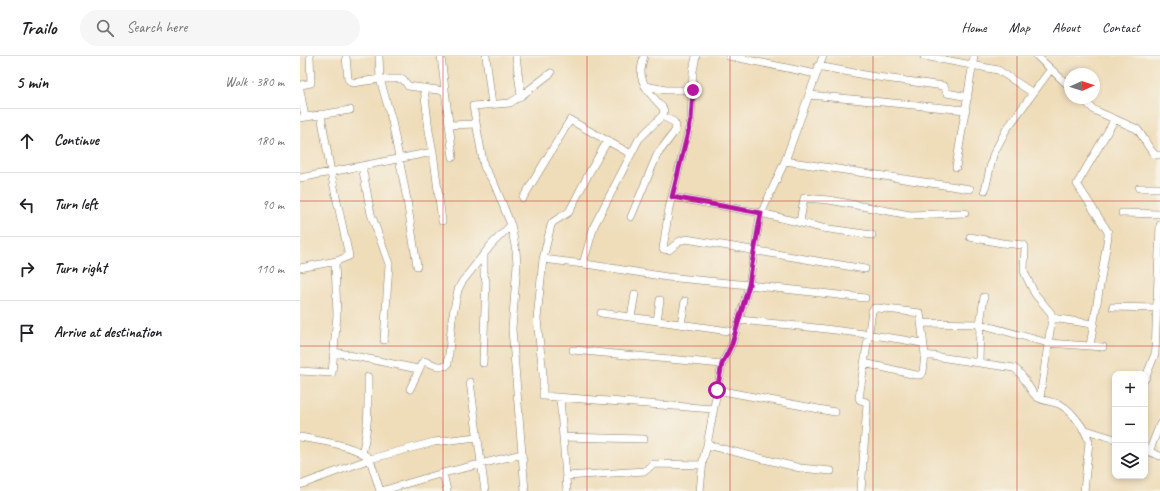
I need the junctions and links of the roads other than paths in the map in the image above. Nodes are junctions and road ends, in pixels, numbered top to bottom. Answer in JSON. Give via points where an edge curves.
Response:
{"nodes":[{"id":1,"x":310,"y":56,"type":"edge"},
{"id":2,"x":346,"y":56,"type":"edge"},
{"id":3,"x":379,"y":56,"type":"edge"},
{"id":4,"x":441,"y":56,"type":"edge"},
{"id":5,"x":486,"y":56,"type":"edge"},
{"id":6,"x":516,"y":56,"type":"edge"},
{"id":7,"x":644,"y":56,"type":"edge"},
{"id":8,"x":696,"y":56,"type":"edge"},
{"id":9,"x":729,"y":56,"type":"edge"},
{"id":10,"x":823,"y":56,"type":"edge"},
{"id":11,"x":924,"y":56,"type":"edge"},
{"id":12,"x":974,"y":56,"type":"edge"},
{"id":13,"x":1038,"y":56,"type":"edge"},
{"id":14,"x":973,"y":64,"type":"junction"},
{"id":15,"x":818,"y":66,"type":"junction"},
{"id":16,"x":1051,"y":69,"type":"junction"},
{"id":17,"x":551,"y":73,"type":"dead end"},
{"id":18,"x":816,"y":74,"type":"junction"},
{"id":19,"x":380,"y":79,"type":"junction"},
{"id":20,"x":1064,"y":81,"type":"edge"},
{"id":21,"x":645,"y":86,"type":"junction"},
{"id":22,"x":300,"y":88,"type":"edge"},
{"id":23,"x":424,"y":88,"type":"junction"},
{"id":24,"x":693,"y":90,"type":"junction"},
{"id":25,"x":445,"y":91,"type":"junction"},
{"id":26,"x":1033,"y":93,"type":"junction"},
{"id":27,"x":809,"y":95,"type":"junction"},
{"id":28,"x":521,"y":96,"type":"junction"},
{"id":29,"x":968,"y":97,"type":"junction"},
{"id":30,"x":1088,"y":104,"type":"edge"},
{"id":31,"x":492,"y":105,"type":"junction"},
{"id":32,"x":350,"y":110,"type":"dead end"},
{"id":33,"x":966,"y":110,"type":"junction"},
{"id":34,"x":321,"y":114,"type":"junction"},
{"id":35,"x":662,"y":116,"type":"junction"},
{"id":36,"x":302,"y":117,"type":"edge"},
{"id":37,"x":1115,"y":119,"type":"junction"},
{"id":38,"x":476,"y":124,"type":"junction"},
{"id":39,"x":449,"y":125,"type":"junction"},
{"id":40,"x":608,"y":140,"type":"junction"},
{"id":41,"x":433,"y":152,"type":"junction"},
{"id":42,"x":631,"y":154,"type":"junction"},
{"id":43,"x":1160,"y":155,"type":"edge"},
{"id":44,"x":453,"y":157,"type":"dead end"},
{"id":45,"x":399,"y":159,"type":"junction"},
{"id":46,"x":785,"y":161,"type":"junction"},
{"id":47,"x":362,"y":166,"type":"junction"},
{"id":48,"x":956,"y":167,"type":"dead end"},
{"id":49,"x":331,"y":173,"type":"junction"},
{"id":50,"x":300,"y":178,"type":"edge"},
{"id":51,"x":1139,"y":188,"type":"dead end"},
{"id":52,"x":1160,"y":188,"type":"edge"},
{"id":53,"x":970,"y":189,"type":"dead end"},
{"id":54,"x":985,"y":190,"type":"dead end"},
{"id":55,"x":672,"y":197,"type":"junction"},
{"id":56,"x":524,"y":198,"type":"dead end"},
{"id":57,"x":761,"y":213,"type":"junction"},
{"id":58,"x":965,"y":213,"type":"dead end"},
{"id":59,"x":1122,"y":213,"type":"dead end"},
{"id":60,"x":1160,"y":214,"type":"edge"},
{"id":61,"x":631,"y":217,"type":"dead end"},
{"id":62,"x":442,"y":221,"type":"dead end"},
{"id":63,"x":800,"y":222,"type":"junction"},
{"id":64,"x":511,"y":225,"type":"junction"},
{"id":65,"x":1160,"y":225,"type":"edge"},
{"id":66,"x":872,"y":235,"type":"dead end"},
{"id":67,"x":970,"y":237,"type":"dead end"},
{"id":68,"x":754,"y":250,"type":"junction"},
{"id":69,"x":484,"y":254,"type":"junction"},
{"id":70,"x":543,"y":259,"type":"junction"},
{"id":71,"x":335,"y":261,"type":"junction"},
{"id":72,"x":583,"y":264,"type":"junction"},
{"id":73,"x":417,"y":266,"type":"dead end"},
{"id":74,"x":300,"y":268,"type":"edge"},
{"id":75,"x":865,"y":269,"type":"dead end"},
{"id":76,"x":749,"y":285,"type":"junction"},
{"id":77,"x":635,"y":294,"type":"dead end"},
{"id":78,"x":984,"y":297,"type":"dead end"},
{"id":79,"x":865,"y":298,"type":"dead end"},
{"id":80,"x":660,"y":300,"type":"dead end"},
{"id":81,"x":685,"y":301,"type":"dead end"},
{"id":82,"x":1113,"y":307,"type":"dead end"},
{"id":83,"x":1157,"y":308,"type":"junction"},
{"id":84,"x":601,"y":313,"type":"dead end"},
{"id":85,"x":631,"y":317,"type":"junction"},
{"id":86,"x":1052,"y":318,"type":"junction"},
{"id":87,"x":739,"y":320,"type":"junction"},
{"id":88,"x":657,"y":321,"type":"junction"},
{"id":89,"x":921,"y":323,"type":"junction"},
{"id":90,"x":681,"y":324,"type":"junction"},
{"id":91,"x":980,"y":324,"type":"junction"},
{"id":92,"x":1093,"y":324,"type":"junction"},
{"id":93,"x":736,"y":332,"type":"junction"},
{"id":94,"x":868,"y":333,"type":"junction"},
{"id":95,"x":384,"y":340,"type":"dead end"},
{"id":96,"x":922,"y":343,"type":"junction"},
{"id":97,"x":1048,"y":343,"type":"junction"},
{"id":98,"x":1090,"y":346,"type":"junction"},
{"id":99,"x":1103,"y":347,"type":"dead end"},
{"id":100,"x":573,"y":350,"type":"dead end"},
{"id":101,"x":334,"y":352,"type":"junction"},
{"id":102,"x":925,"y":356,"type":"junction"},
{"id":103,"x":483,"y":363,"type":"dead end"},
{"id":104,"x":864,"y":363,"type":"junction"},
{"id":105,"x":979,"y":363,"type":"junction"},
{"id":106,"x":722,"y":364,"type":"junction"},
{"id":107,"x":418,"y":369,"type":"junction"},
{"id":108,"x":300,"y":371,"type":"edge"},
{"id":109,"x":1148,"y":372,"type":"edge"},
{"id":110,"x":368,"y":377,"type":"dead end"},
{"id":111,"x":470,"y":382,"type":"dead end"},
{"id":112,"x":410,"y":389,"type":"dead end"},
{"id":113,"x":717,"y":390,"type":"junction"},
{"id":114,"x":560,"y":397,"type":"junction"},
{"id":115,"x":1040,"y":398,"type":"junction"},
{"id":116,"x":713,"y":409,"type":"junction"},
{"id":117,"x":835,"y":412,"type":"dead end"},
{"id":118,"x":1160,"y":424,"type":"edge"},
{"id":119,"x":1084,"y":429,"type":"junction"},
{"id":120,"x":300,"y":437,"type":"edge"},
{"id":121,"x":477,"y":437,"type":"junction"},
{"id":122,"x":563,"y":437,"type":"junction"},
{"id":123,"x":1112,"y":438,"type":"edge"},
{"id":124,"x":644,"y":439,"type":"dead end"},
{"id":125,"x":707,"y":445,"type":"junction"},
{"id":126,"x":1148,"y":449,"type":"edge"},
{"id":127,"x":1148,"y":451,"type":"edge"},
{"id":128,"x":362,"y":453,"type":"junction"},
{"id":129,"x":522,"y":454,"type":"junction"},
{"id":130,"x":1160,"y":456,"type":"edge"},
{"id":131,"x":370,"y":459,"type":"junction"},
{"id":132,"x":481,"y":463,"type":"junction"},
{"id":133,"x":703,"y":464,"type":"junction"},
{"id":134,"x":831,"y":471,"type":"dead end"},
{"id":135,"x":443,"y":473,"type":"junction"},
{"id":136,"x":566,"y":476,"type":"junction"},
{"id":137,"x":300,"y":485,"type":"edge"},
{"id":138,"x":381,"y":491,"type":"edge"},
{"id":139,"x":447,"y":491,"type":"edge"},
{"id":140,"x":485,"y":491,"type":"edge"},
{"id":141,"x":525,"y":491,"type":"edge"},
{"id":142,"x":567,"y":491,"type":"edge"},
{"id":143,"x":700,"y":491,"type":"edge"},
{"id":144,"x":861,"y":491,"type":"edge"},
{"id":145,"x":1084,"y":491,"type":"edge"}],
"edges":[{"from":1,"to":22,"type":"street","via":[[311,83],[301,85]]},
{"from":2,"to":19,"type":"street","via":[[349,82]]},
{"from":3,"to":19,"type":"street"},
{"from":4,"to":25,"type":"street"},
{"from":5,"to":31,"type":"street"},
{"from":6,"to":28,"type":"street"},
{"from":7,"to":21,"type":"street","via":[[641,72]]},
{"from":8,"to":24,"type":"street"},
{"from":9,"to":18,"type":"street"},
{"from":10,"to":15,"type":"street"},
{"from":11,"to":14,"type":"street"},
{"from":12,"to":14,"type":"street"},
{"from":13,"to":16,"type":"street"},
{"from":14,"to":26,"type":"street","via":[[998,70]]},
{"from":14,"to":29,"type":"street"},
{"from":15,"to":18,"type":"street"},
{"from":15,"to":29,"type":"street","via":[[944,86],[947,93]]},
{"from":16,"to":20,"type":"street"},
{"from":16,"to":26,"type":"street"},
{"from":17,"to":28,"type":"street"},
{"from":18,"to":27,"type":"street"},
{"from":19,"to":23,"type":"street","via":[[403,78],[408,86]]},
{"from":19,"to":45,"type":"street"},
{"from":21,"to":24,"type":"street","via":[[666,90]]},
{"from":21,"to":35,"type":"street","via":[[663,108]]},
{"from":22,"to":36,"type":"street"},
{"from":23,"to":25,"type":"street"},
{"from":23,"to":41,"type":"street"},
{"from":24,"to":55,"type":"street","via":[[691,120]]},
{"from":25,"to":39,"type":"street"},
{"from":26,"to":54,"type":"street","via":[[1006,130],[993,155]]},
{"from":27,"to":33,"type":"street"},
{"from":27,"to":46,"type":"street"},
{"from":28,"to":31,"type":"street","via":[[510,103]]},
{"from":29,"to":33,"type":"street"},
{"from":30,"to":37,"type":"street","via":[[1094,110]]},
{"from":31,"to":38,"type":"street","via":[[473,106]]},
{"from":32,"to":34,"type":"street"},
{"from":33,"to":48,"type":"street"},
{"from":34,"to":36,"type":"street"},
{"from":34,"to":49,"type":"street"},
{"from":35,"to":42,"type":"street","via":[[639,139]]},
{"from":35,"to":61,"type":"street","via":[[674,122],[675,130],[657,155]]},
{"from":37,"to":43,"type":"street","via":[[1137,129],[1149,149],[1155,155]]},
{"from":37,"to":92,"type":"street","via":[[1078,184],[1108,232]]},
{"from":38,"to":39,"type":"street"},
{"from":38,"to":64,"type":"street","via":[[484,167],[494,183]]},
{"from":39,"to":44,"type":"street"},
{"from":40,"to":42,"type":"street"},
{"from":40,"to":56,"type":"street","via":[[570,120]]},
{"from":40,"to":70,"type":"street","via":[[588,172],[569,212],[551,225]]},
{"from":41,"to":45,"type":"street"},
{"from":41,"to":62,"type":"street"},
{"from":42,"to":72,"type":"street","via":[[594,226]]},
{"from":45,"to":47,"type":"street"},
{"from":45,"to":73,"type":"street"},
{"from":46,"to":53,"type":"street"},
{"from":46,"to":57,"type":"street"},
{"from":47,"to":49,"type":"street"},
{"from":47,"to":95,"type":"street","via":[[371,214],[389,264]]},
{"from":49,"to":50,"type":"street"},
{"from":49,"to":71,"type":"street","via":[[349,256]]},
{"from":51,"to":52,"type":"street"},
{"from":55,"to":57,"type":"street"},
{"from":55,"to":68,"type":"street","via":[[663,249],[669,250],[686,239]]},
{"from":57,"to":63,"type":"street"},
{"from":57,"to":68,"type":"street"},
{"from":58,"to":63,"type":"street","via":[[910,215],[804,198]]},
{"from":59,"to":60,"type":"street"},
{"from":63,"to":66,"type":"street"},
{"from":64,"to":69,"type":"street"},
{"from":64,"to":129,"type":"street","via":[[517,264],[512,329]]},
{"from":65,"to":83,"type":"street"},
{"from":67,"to":86,"type":"street","via":[[1024,244],[1025,274]]},
{"from":68,"to":75,"type":"street"},
{"from":68,"to":76,"type":"street"},
{"from":69,"to":103,"type":"street","via":[[486,281]]},
{"from":69,"to":107,"type":"street","via":[[458,290],[452,319],[448,364],[442,367],[424,362]]},
{"from":70,"to":72,"type":"street"},
{"from":70,"to":114,"type":"street","via":[[537,319],[543,396]]},
{"from":71,"to":74,"type":"street"},
{"from":71,"to":101,"type":"street"},
{"from":72,"to":76,"type":"street","via":[[667,277]]},
{"from":76,"to":79,"type":"street"},
{"from":76,"to":87,"type":"street"},
{"from":77,"to":85,"type":"street"},
{"from":78,"to":91,"type":"street"},
{"from":80,"to":88,"type":"street"},
{"from":81,"to":90,"type":"street"},
{"from":82,"to":83,"type":"street"},
{"from":83,"to":109,"type":"street","via":[[1155,354]]},
{"from":84,"to":85,"type":"street"},
{"from":85,"to":88,"type":"street"},
{"from":86,"to":92,"type":"street"},
{"from":86,"to":97,"type":"street"},
{"from":87,"to":93,"type":"street"},
{"from":87,"to":94,"type":"street"},
{"from":88,"to":90,"type":"street"},
{"from":89,"to":91,"type":"street"},
{"from":89,"to":94,"type":"street","via":[[918,312],[874,308]]},
{"from":89,"to":96,"type":"street"},
{"from":90,"to":93,"type":"street"},
{"from":91,"to":97,"type":"street"},
{"from":91,"to":105,"type":"street"},
{"from":92,"to":98,"type":"street"},
{"from":93,"to":106,"type":"street"},
{"from":94,"to":96,"type":"street"},
{"from":94,"to":104,"type":"street"},
{"from":96,"to":102,"type":"street"},
{"from":97,"to":98,"type":"street"},
{"from":97,"to":115,"type":"street"},
{"from":98,"to":99,"type":"street"},
{"from":100,"to":106,"type":"street"},
{"from":101,"to":107,"type":"street"},
{"from":101,"to":108,"type":"street","via":[[332,373]]},
{"from":102,"to":104,"type":"street","via":[[923,372],[920,375]]},
{"from":102,"to":105,"type":"street"},
{"from":104,"to":144,"type":"street","via":[[859,398],[867,404]]},
{"from":105,"to":115,"type":"street","via":[[1014,368],[1023,374],[1036,396]]},
{"from":106,"to":113,"type":"street"},
{"from":107,"to":112,"type":"street"},
{"from":110,"to":128,"type":"street","via":[[368,418]]},
{"from":111,"to":121,"type":"street"},
{"from":113,"to":116,"type":"street"},
{"from":113,"to":117,"type":"street"},
{"from":114,"to":116,"type":"street"},
{"from":114,"to":122,"type":"street"},
{"from":115,"to":119,"type":"street","via":[[1060,404]]},
{"from":116,"to":125,"type":"street"},
{"from":118,"to":126,"type":"street"},
{"from":119,"to":123,"type":"street"},
{"from":119,"to":145,"type":"street","via":[[1088,442]]},
{"from":120,"to":128,"type":"street"},
{"from":121,"to":131,"type":"street","via":[[434,442]]},
{"from":121,"to":132,"type":"street"},
{"from":122,"to":124,"type":"street"},
{"from":122,"to":136,"type":"street"},
{"from":125,"to":133,"type":"street"},
{"from":125,"to":134,"type":"street","via":[[800,468]]},
{"from":127,"to":130,"type":"street"},
{"from":128,"to":131,"type":"street"},
{"from":129,"to":132,"type":"street"},
{"from":129,"to":141,"type":"street"},
{"from":131,"to":137,"type":"street"},
{"from":131,"to":138,"type":"street"},
{"from":132,"to":135,"type":"street"},
{"from":132,"to":140,"type":"street"},
{"from":133,"to":136,"type":"street","via":[[653,464],[645,471]]},
{"from":133,"to":143,"type":"street"},
{"from":135,"to":138,"type":"street"},
{"from":135,"to":139,"type":"street"},
{"from":136,"to":142,"type":"street"}]}
